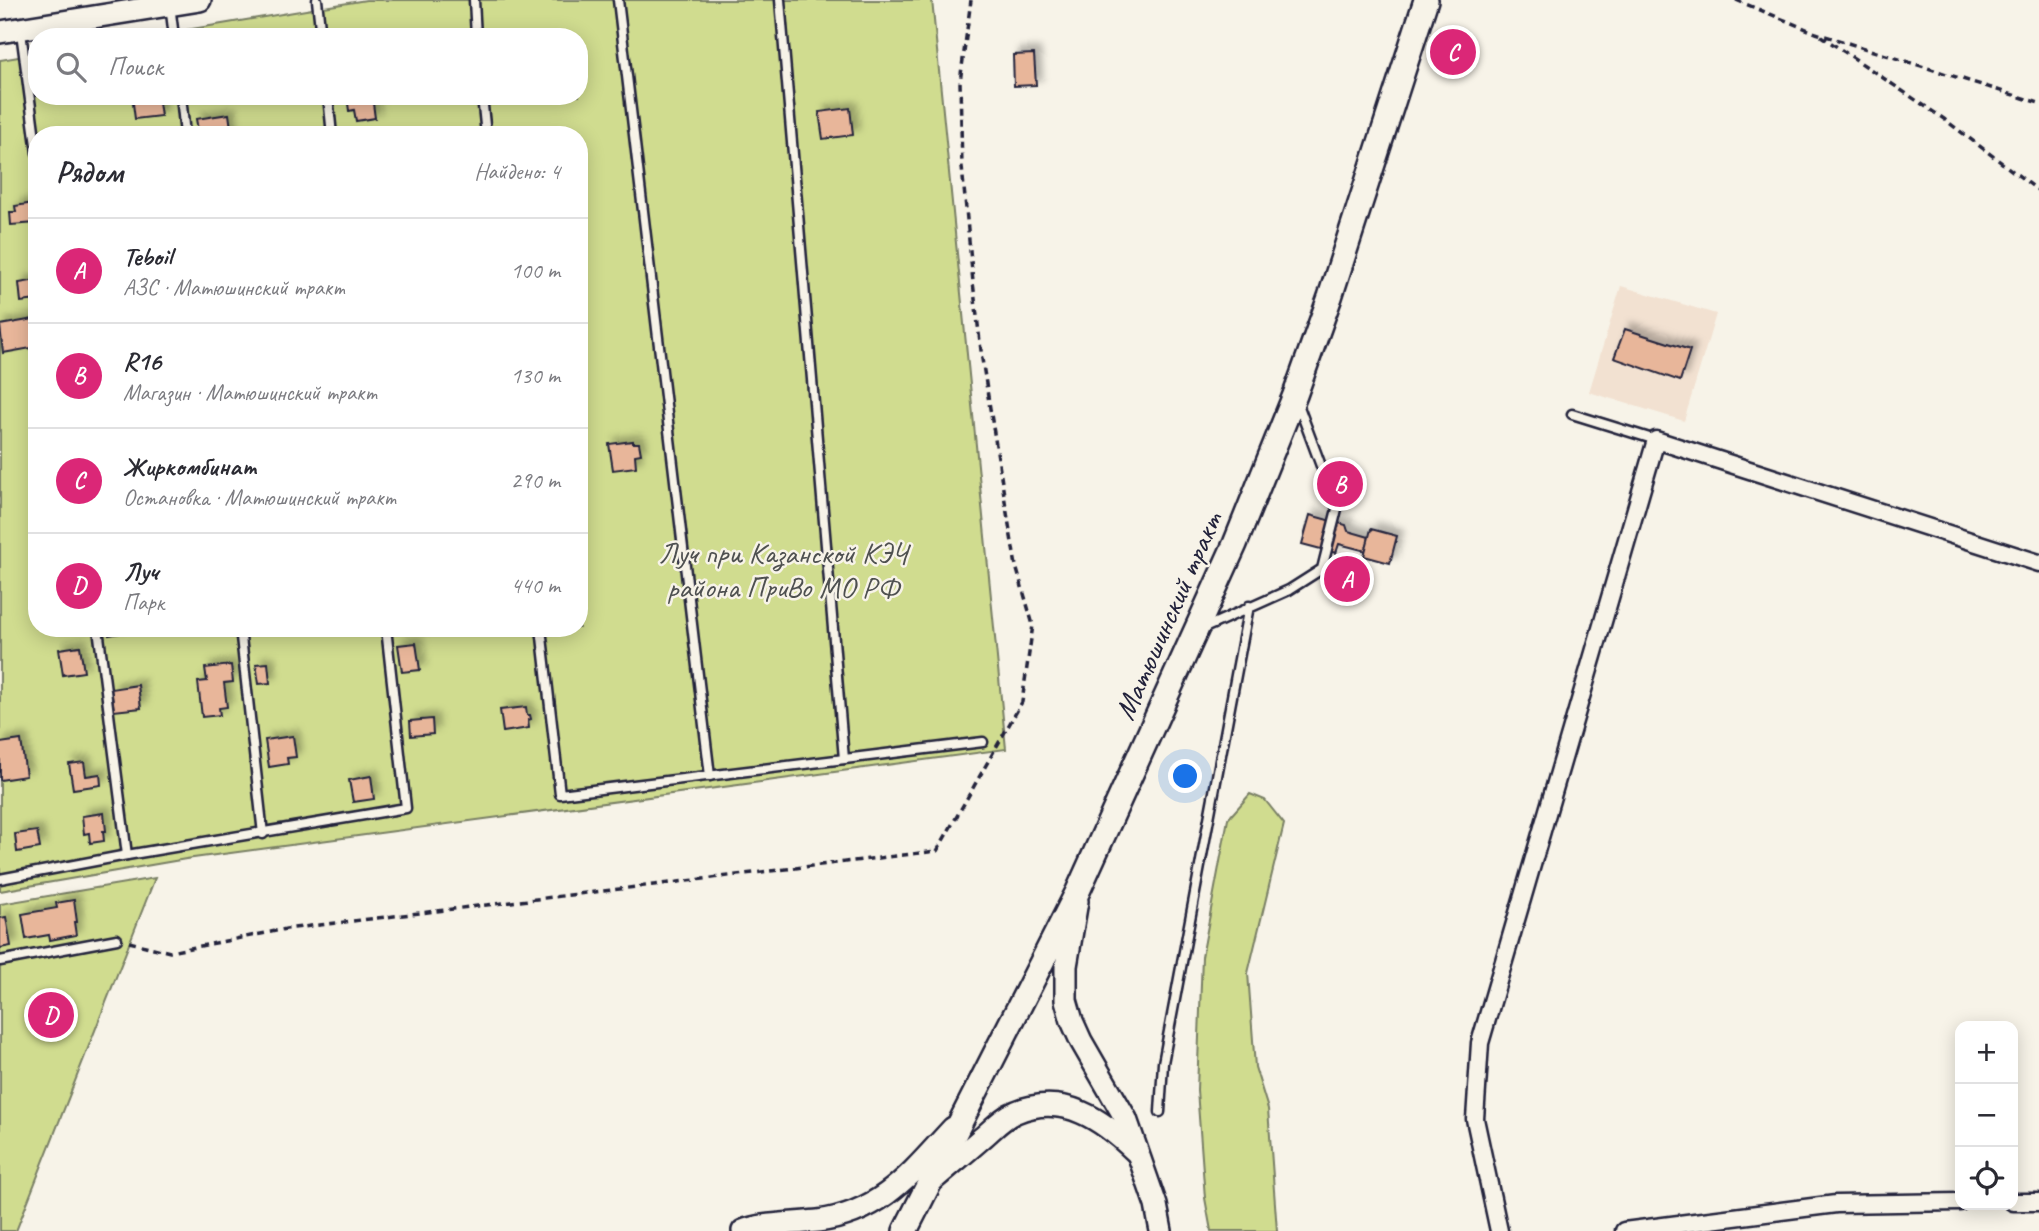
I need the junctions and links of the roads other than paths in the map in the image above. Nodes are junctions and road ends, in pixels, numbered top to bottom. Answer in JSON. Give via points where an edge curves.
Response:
{"nodes":[{"id":1,"x":199,"y":0,"type":"edge"},
{"id":2,"x":317,"y":0,"type":"edge"},
{"id":3,"x":474,"y":0,"type":"edge"},
{"id":4,"x":618,"y":0,"type":"edge"},
{"id":5,"x":780,"y":0,"type":"edge"},
{"id":6,"x":1426,"y":0,"type":"edge"},
{"id":7,"x":170,"y":5,"type":"junction"},
{"id":8,"x":173,"y":28,"type":"edge"},
{"id":9,"x":320,"y":28,"type":"edge"},
{"id":10,"x":476,"y":28,"type":"edge"},
{"id":11,"x":10,"y":30,"type":"edge"},
{"id":12,"x":182,"y":105,"type":"edge"},
{"id":13,"x":329,"y":105,"type":"edge"},
{"id":14,"x":483,"y":105,"type":"edge"},
{"id":15,"x":31,"y":126,"type":"edge"},
{"id":16,"x":184,"y":126,"type":"edge"},
{"id":17,"x":331,"y":126,"type":"edge"},
{"id":18,"x":485,"y":126,"type":"edge"},
{"id":19,"x":1295,"y":395,"type":"junction"},
{"id":20,"x":1572,"y":414,"type":"dead end"},
{"id":21,"x":1656,"y":440,"type":"junction"},
{"id":22,"x":2039,"y":564,"type":"edge"},
{"id":23,"x":1249,"y":606,"type":"junction"},
{"id":24,"x":1196,"y":632,"type":"junction"},
{"id":25,"x":99,"y":637,"type":"edge"},
{"id":26,"x":241,"y":637,"type":"edge"},
{"id":27,"x":387,"y":637,"type":"edge"},
{"id":28,"x":542,"y":637,"type":"edge"},
{"id":29,"x":983,"y":743,"type":"dead end"},
{"id":30,"x":844,"y":759,"type":"junction"},
{"id":31,"x":710,"y":776,"type":"junction"},
{"id":32,"x":263,"y":834,"type":"junction"},
{"id":33,"x":127,"y":855,"type":"junction"},
{"id":34,"x":0,"y":879,"type":"edge"},
{"id":35,"x":1078,"y":891,"type":"junction"},
{"id":36,"x":117,"y":939,"type":"road end"},
{"id":37,"x":0,"y":961,"type":"edge"},
{"id":38,"x":1160,"y":1112,"type":"dead end"},
{"id":39,"x":966,"y":1113,"type":"junction"},
{"id":40,"x":1137,"y":1153,"type":"junction"},
{"id":41,"x":933,"y":1180,"type":"junction"},
{"id":42,"x":1955,"y":1202,"type":"edge"},
{"id":43,"x":2018,"y":1202,"type":"edge"},
{"id":44,"x":2039,"y":1202,"type":"edge"},
{"id":45,"x":742,"y":1230,"type":"edge"},
{"id":46,"x":905,"y":1231,"type":"edge"},
{"id":47,"x":1161,"y":1231,"type":"edge"},
{"id":48,"x":1499,"y":1231,"type":"edge"},
{"id":49,"x":1624,"y":1231,"type":"edge"}],
"edges":[{"from":1,"to":7,"type":"street"},
{"from":2,"to":9,"type":"lane"},
{"from":3,"to":10,"type":"lane"},
{"from":4,"to":31,"type":"lane"},
{"from":5,"to":30,"type":"lane"},
{"from":6,"to":19,"type":"main road","name":"Матюшинский тракт"},
{"from":7,"to":8,"type":"lane"},
{"from":7,"to":11,"type":"street"},
{"from":11,"to":15,"type":"lane"},
{"from":12,"to":16,"type":"lane"},
{"from":13,"to":17,"type":"lane"},
{"from":14,"to":18,"type":"lane"},
{"from":19,"to":23,"type":"lane","via":[[1337,509],[1322,569],[1289,590]]},
{"from":19,"to":24,"type":"main road","name":"Матюшинский тракт"},
{"from":20,"to":21,"type":"lane"},
{"from":21,"to":22,"type":"street"},
{"from":21,"to":48,"type":"street","via":[[1480,1043],[1475,1119]]},
{"from":23,"to":24,"type":"lane"},
{"from":23,"to":38,"type":"lane","via":[[1163,1063]]},
{"from":24,"to":35,"type":"main road","name":"Матюшинский тракт"},
{"from":25,"to":33,"type":"lane"},
{"from":26,"to":32,"type":"lane"},
{"from":27,"to":32,"type":"lane","via":[[406,808]]},
{"from":28,"to":31,"type":"lane","via":[[560,794]]},
{"from":29,"to":30,"type":"lane"},
{"from":30,"to":31,"type":"lane"},
{"from":32,"to":33,"type":"lane"},
{"from":33,"to":34,"type":"lane"},
{"from":35,"to":39,"type":"main road","name":"Матюшинский тракт"},
{"from":35,"to":40,"type":"street","via":[[1066,966],[1066,1000],[1081,1041],[1126,1119]]},
{"from":36,"to":37,"type":"lane"},
{"from":39,"to":41,"type":"main road","name":"Матюшинский тракт"},
{"from":39,"to":45,"type":"street","via":[[901,1184],[867,1206],[829,1219]]},
{"from":40,"to":41,"type":"street","via":[[1088,1114],[1062,1105],[1039,1105],[1015,1112],[997,1124]]},
{"from":40,"to":47,"type":"street"},
{"from":41,"to":46,"type":"main road","name":"Матюшинский тракт"},
{"from":42,"to":49,"type":"street","via":[[1836,1204]]},
{"from":43,"to":44,"type":"street"}]}
